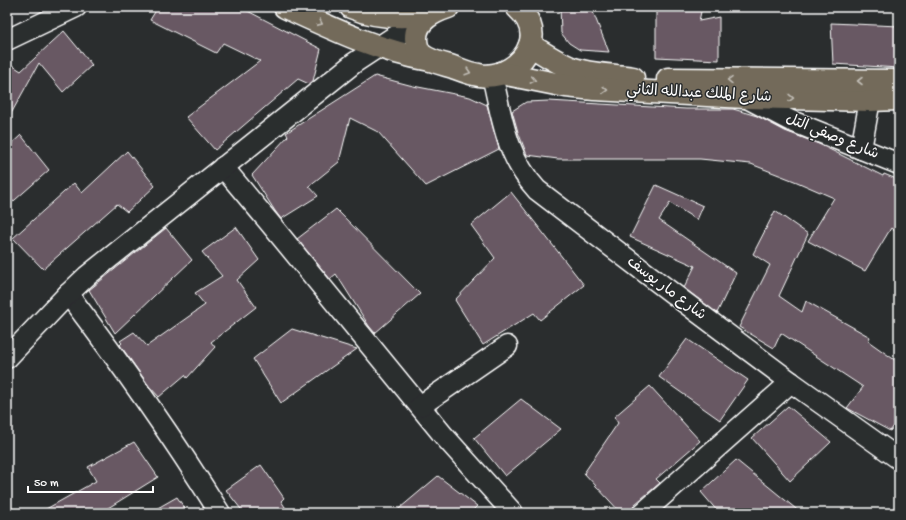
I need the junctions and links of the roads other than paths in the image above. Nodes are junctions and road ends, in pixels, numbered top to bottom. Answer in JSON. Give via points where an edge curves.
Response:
{"nodes":[{"id":1,"x":76,"y":7,"type":"edge"},
{"id":2,"x":285,"y":7,"type":"edge"},
{"id":3,"x":351,"y":7,"type":"edge"},
{"id":4,"x":517,"y":7,"type":"edge"},
{"id":5,"x":439,"y":12,"type":"edge"},
{"id":6,"x":7,"y":40,"type":"edge"},
{"id":7,"x":530,"y":44,"type":"junction"},
{"id":8,"x":378,"y":47,"type":"junction"},
{"id":9,"x":430,"y":60,"type":"junction"},
{"id":10,"x":497,"y":74,"type":"junction"},
{"id":11,"x":899,"y":81,"type":"edge"},
{"id":12,"x":745,"y":97,"type":"junction"},
{"id":13,"x":899,"y":99,"type":"edge"},
{"id":14,"x":870,"y":100,"type":"junction"},
{"id":15,"x":861,"y":149,"type":"junction"},
{"id":16,"x":899,"y":164,"type":"edge"},
{"id":17,"x":223,"y":167,"type":"junction"},
{"id":18,"x":68,"y":294,"type":"junction"},
{"id":19,"x":507,"y":346,"type":"dead end"},
{"id":20,"x":7,"y":358,"type":"edge"},
{"id":21,"x":791,"y":382,"type":"junction"},
{"id":22,"x":420,"y":406,"type":"junction"},
{"id":23,"x":898,"y":455,"type":"edge"},
{"id":24,"x":220,"y":513,"type":"edge"},
{"id":25,"x":513,"y":513,"type":"edge"},
{"id":26,"x":643,"y":513,"type":"edge"}],
"edges":[{"from":1,"to":6,"type":"street"},
{"from":2,"to":8,"type":"main road","name":"شارع الملك عبدالله الثاني","one_way":true},
{"from":3,"to":5,"type":"main road","via":[[392,17],[411,17]]},
{"from":4,"to":7,"type":"main road","via":[[530,23]]},
{"from":5,"to":8,"type":"street"},
{"from":5,"to":9,"type":"main road","via":[[416,32],[416,44],[421,54]]},
{"from":7,"to":10,"type":"main road","via":[[523,57],[513,67]]},
{"from":11,"to":7,"type":"main road","name":"شارع الملك عبدالله الثاني","one_way":true,"via":[[638,78],[597,74],[571,68]]},
{"from":8,"to":9,"type":"main road","name":"شارع الملك عبدالله الثاني"},
{"from":8,"to":17,"type":"street"},
{"from":9,"to":10,"type":"main road","name":"شارع الملك عبدالله الثاني","one_way":true,"via":[[480,75]]},
{"from":10,"to":12,"type":"main road","name":"شارع الملك عبدالله الثاني","one_way":true,"via":[[594,89]]},
{"from":10,"to":21,"type":"street","name":"شارع مار يوسف","via":[[508,142],[518,165],[536,190]]},
{"from":12,"to":14,"type":"main road","name":"شارع الملك عبدالله الثاني","one_way":true},
{"from":12,"to":15,"type":"street","name":"شارع وصفي التل","via":[[789,120]]},
{"from":13,"to":14,"type":"main road","name":"شارع الملك عبدالله الثاني"},
{"from":14,"to":15,"type":"street"},
{"from":15,"to":16,"type":"street","name":"شارع وصفي التل"},
{"from":17,"to":18,"type":"street"},
{"from":17,"to":22,"type":"street"},
{"from":18,"to":20,"type":"street"},
{"from":18,"to":24,"type":"street","via":[[109,348]]},
{"from":19,"to":22,"type":"street"},
{"from":21,"to":23,"type":"street","name":"شارع مار يوسف"},
{"from":21,"to":26,"type":"street"},
{"from":22,"to":25,"type":"street"}]}
